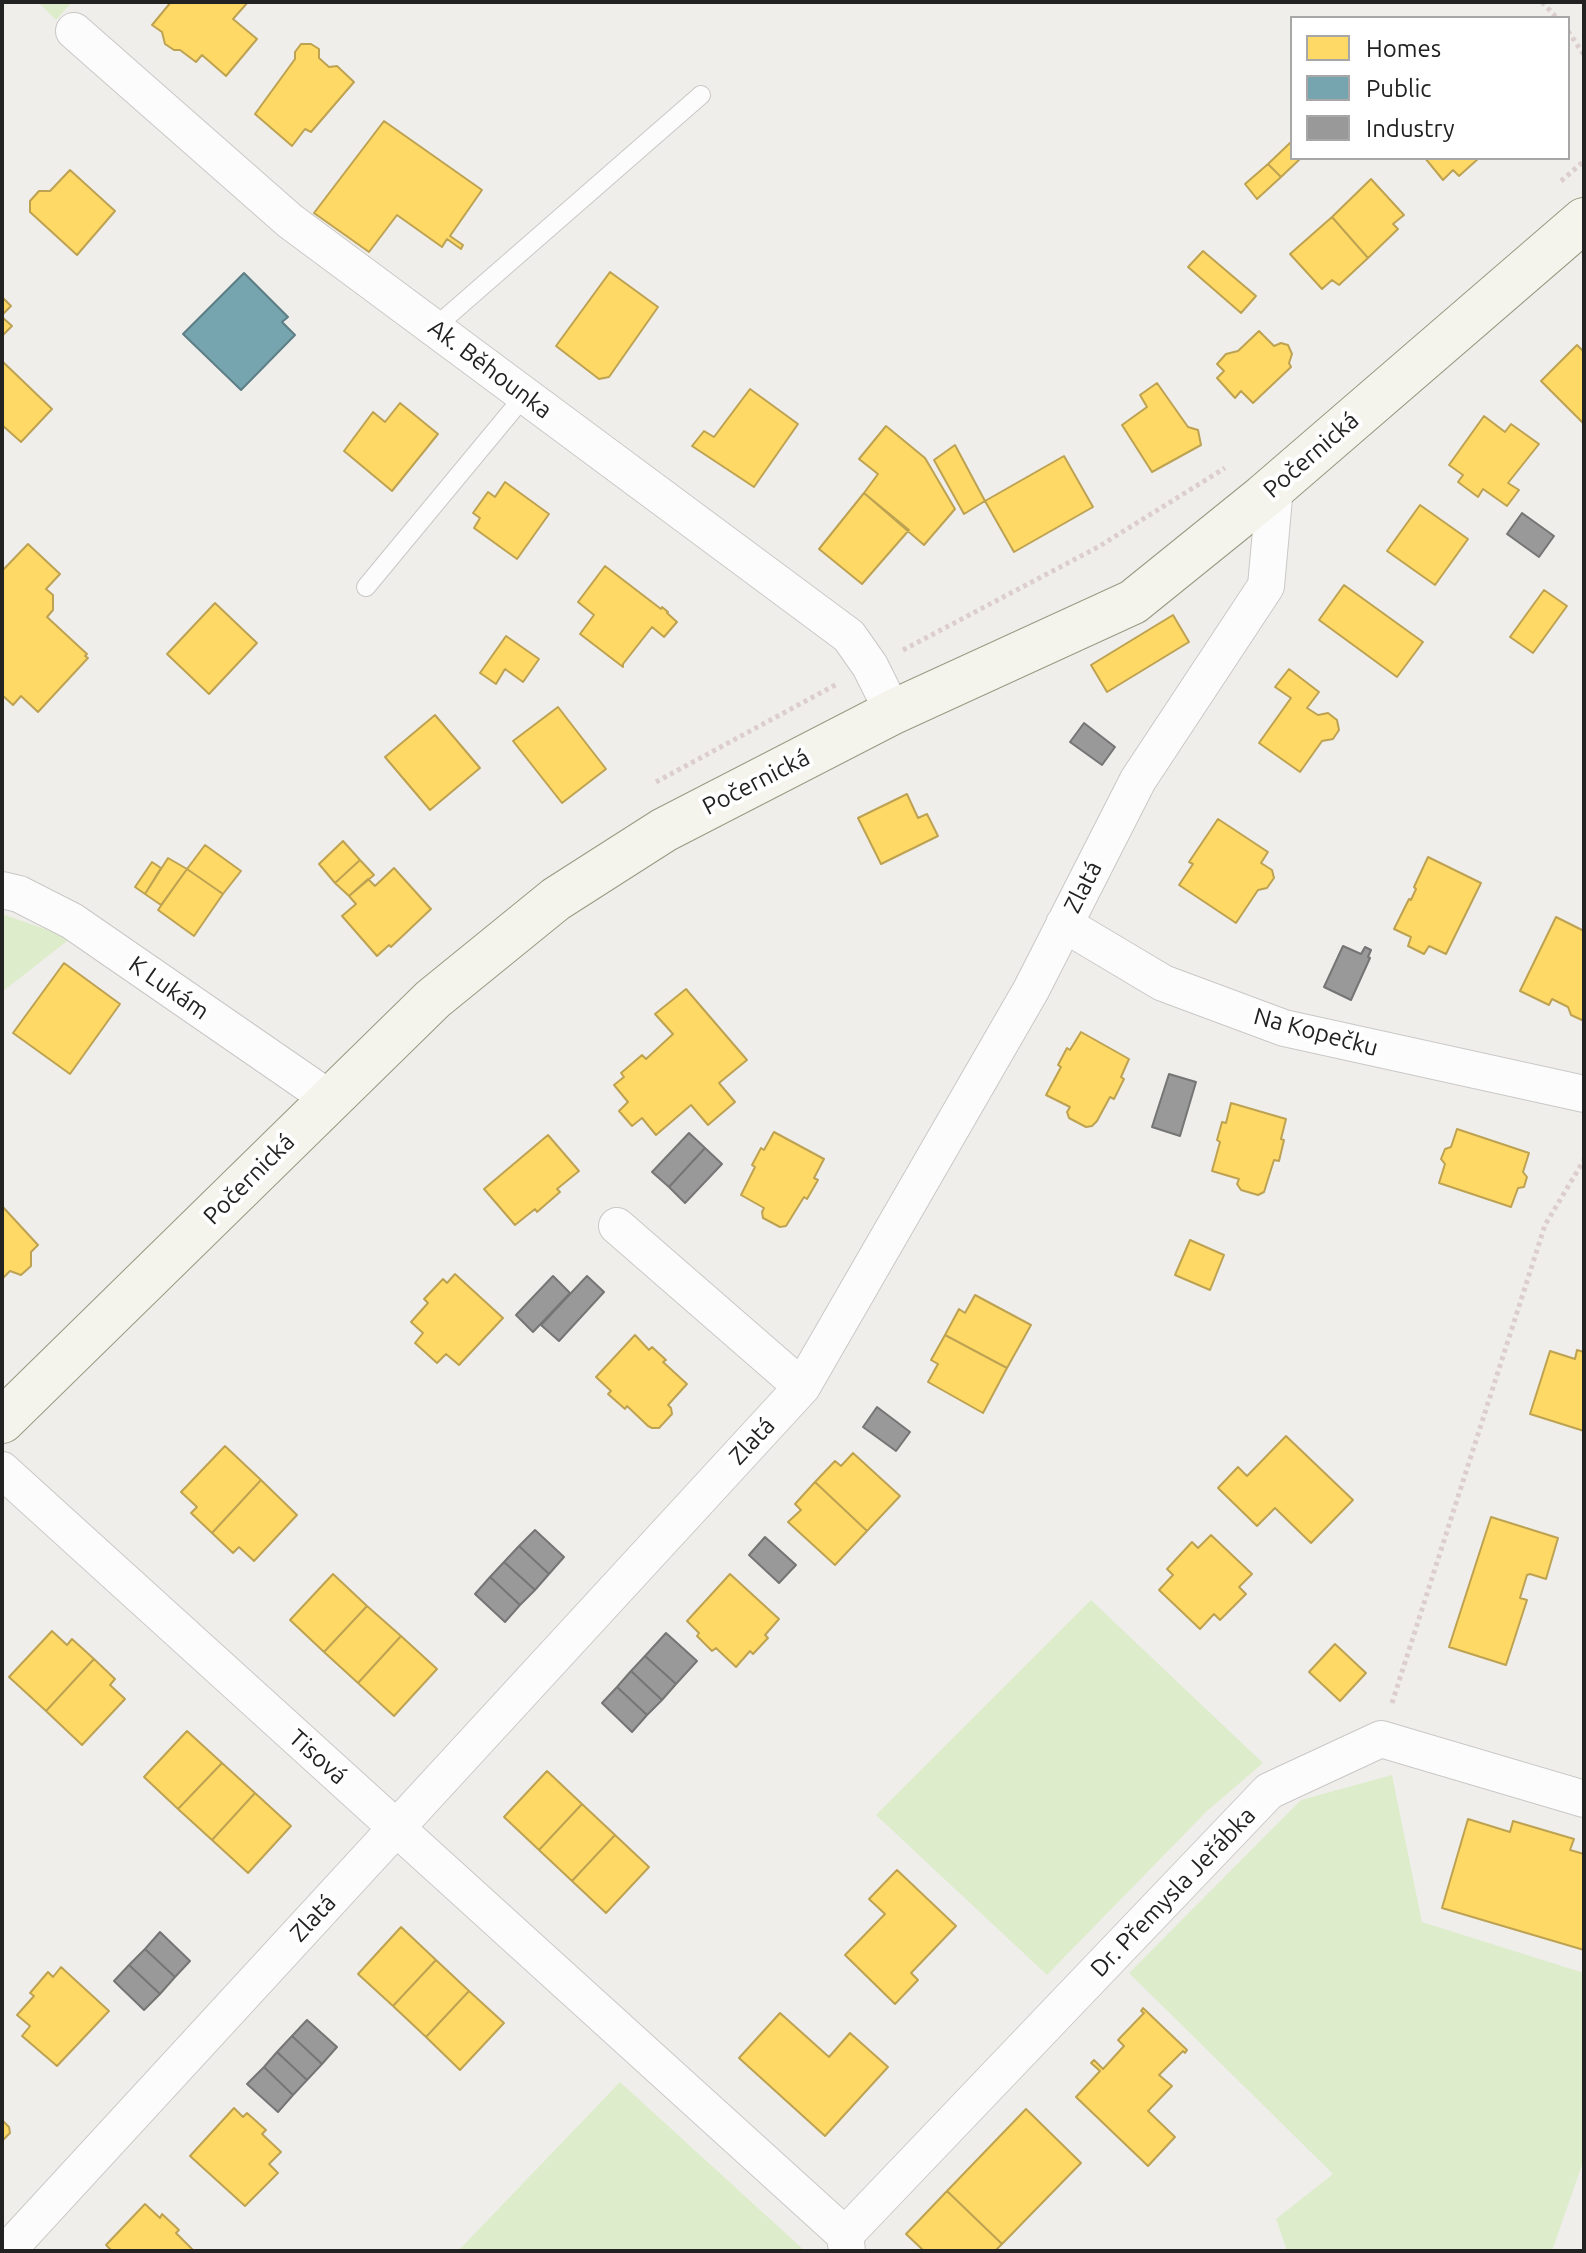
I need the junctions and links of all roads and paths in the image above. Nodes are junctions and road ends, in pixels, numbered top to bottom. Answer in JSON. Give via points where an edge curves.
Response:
{"nodes":[{"id":1,"x":74,"y":31,"type":"dead end"},
{"id":2,"x":1570,"y":34,"type":"edge"},
{"id":3,"x":1584,"y":55,"type":"edge"},
{"id":4,"x":701,"y":95,"type":"dead end"},
{"id":5,"x":1584,"y":161,"type":"edge"},
{"id":6,"x":1575,"y":211,"type":"edge"},
{"id":7,"x":434,"y":328,"type":"junction"},
{"id":8,"x":525,"y":395,"type":"junction"},
{"id":9,"x":1233,"y":463,"type":"dead end"},
{"id":10,"x":1275,"y":487,"type":"junction"},
{"id":11,"x":366,"y":587,"type":"dead end"},
{"id":12,"x":870,"y":666,"type":"junction"},
{"id":13,"x":893,"y":712,"type":"junction"},
{"id":14,"x":647,"y":788,"type":"dead end"},
{"id":15,"x":2,"y":890,"type":"edge"},
{"id":16,"x":1064,"y":924,"type":"junction"},
{"id":17,"x":1584,"y":1094,"type":"edge"},
{"id":18,"x":330,"y":1099,"type":"junction"},
{"id":19,"x":1584,"y":1160,"type":"edge"},
{"id":20,"x":617,"y":1226,"type":"dead end"},
{"id":21,"x":802,"y":1387,"type":"junction"},
{"id":22,"x":2,"y":1421,"type":"edge"},
{"id":23,"x":2,"y":1470,"type":"edge"},
{"id":24,"x":1381,"y":1739,"type":"junction"},
{"id":25,"x":1584,"y":1799,"type":"edge"},
{"id":26,"x":396,"y":1828,"type":"junction"},
{"id":27,"x":633,"y":2044,"type":"joint"},
{"id":28,"x":846,"y":2243,"type":"edge"},
{"id":29,"x":7,"y":2251,"type":"edge"}],
"edges":[{"from":1,"to":7,"type":"street","name":"Ak. Běhounka","via":[[290,221]]},
{"from":2,"to":3,"type":"path"},
{"from":4,"to":7,"type":"lane"},
{"from":5,"to":6,"type":"path"},
{"from":6,"to":10,"type":"street","name":"Počernická"},
{"from":7,"to":8,"type":"street","name":"Ak. Běhounka"},
{"from":8,"to":11,"type":"lane"},
{"from":8,"to":12,"type":"street","name":"Ak. Běhounka","via":[[849,636]]},
{"from":9,"to":12,"type":"path","via":[[1098,547]]},
{"from":10,"to":13,"type":"street","name":"Počernická","via":[[1133,602]]},
{"from":10,"to":16,"type":"street","name":"Zlatá","via":[[1266,586],[1138,780]]},
{"from":12,"to":13,"type":"street","name":"Ak. Běhounka"},
{"from":12,"to":14,"type":"path"},
{"from":13,"to":18,"type":"street","name":"Počernická","via":[[664,830],[556,899],[433,999]]},
{"from":15,"to":18,"type":"street","name":"K Lukám","via":[[72,921]]},
{"from":16,"to":17,"type":"street","name":"Na Kopečku","via":[[1163,983],[1284,1028]]},
{"from":16,"to":21,"type":"street","name":"Zlatá"},
{"from":18,"to":22,"type":"street","name":"Počernická"},
{"from":19,"to":24,"type":"path","via":[[1545,1225]]},
{"from":20,"to":21,"type":"street"},
{"from":21,"to":26,"type":"street","name":"Zlatá"},
{"from":23,"to":26,"type":"street","name":"Tisová"},
{"from":24,"to":25,"type":"street"},
{"from":24,"to":28,"type":"street","name":"Dr. Přemysla Jeřábka","via":[[1269,1791]]},
{"from":26,"to":27,"type":"street","name":"Tisová"},
{"from":26,"to":29,"type":"street","name":"Zlatá"},
{"from":27,"to":28,"type":"street","name":"Dr. Přemysla Jeřábka"}]}
